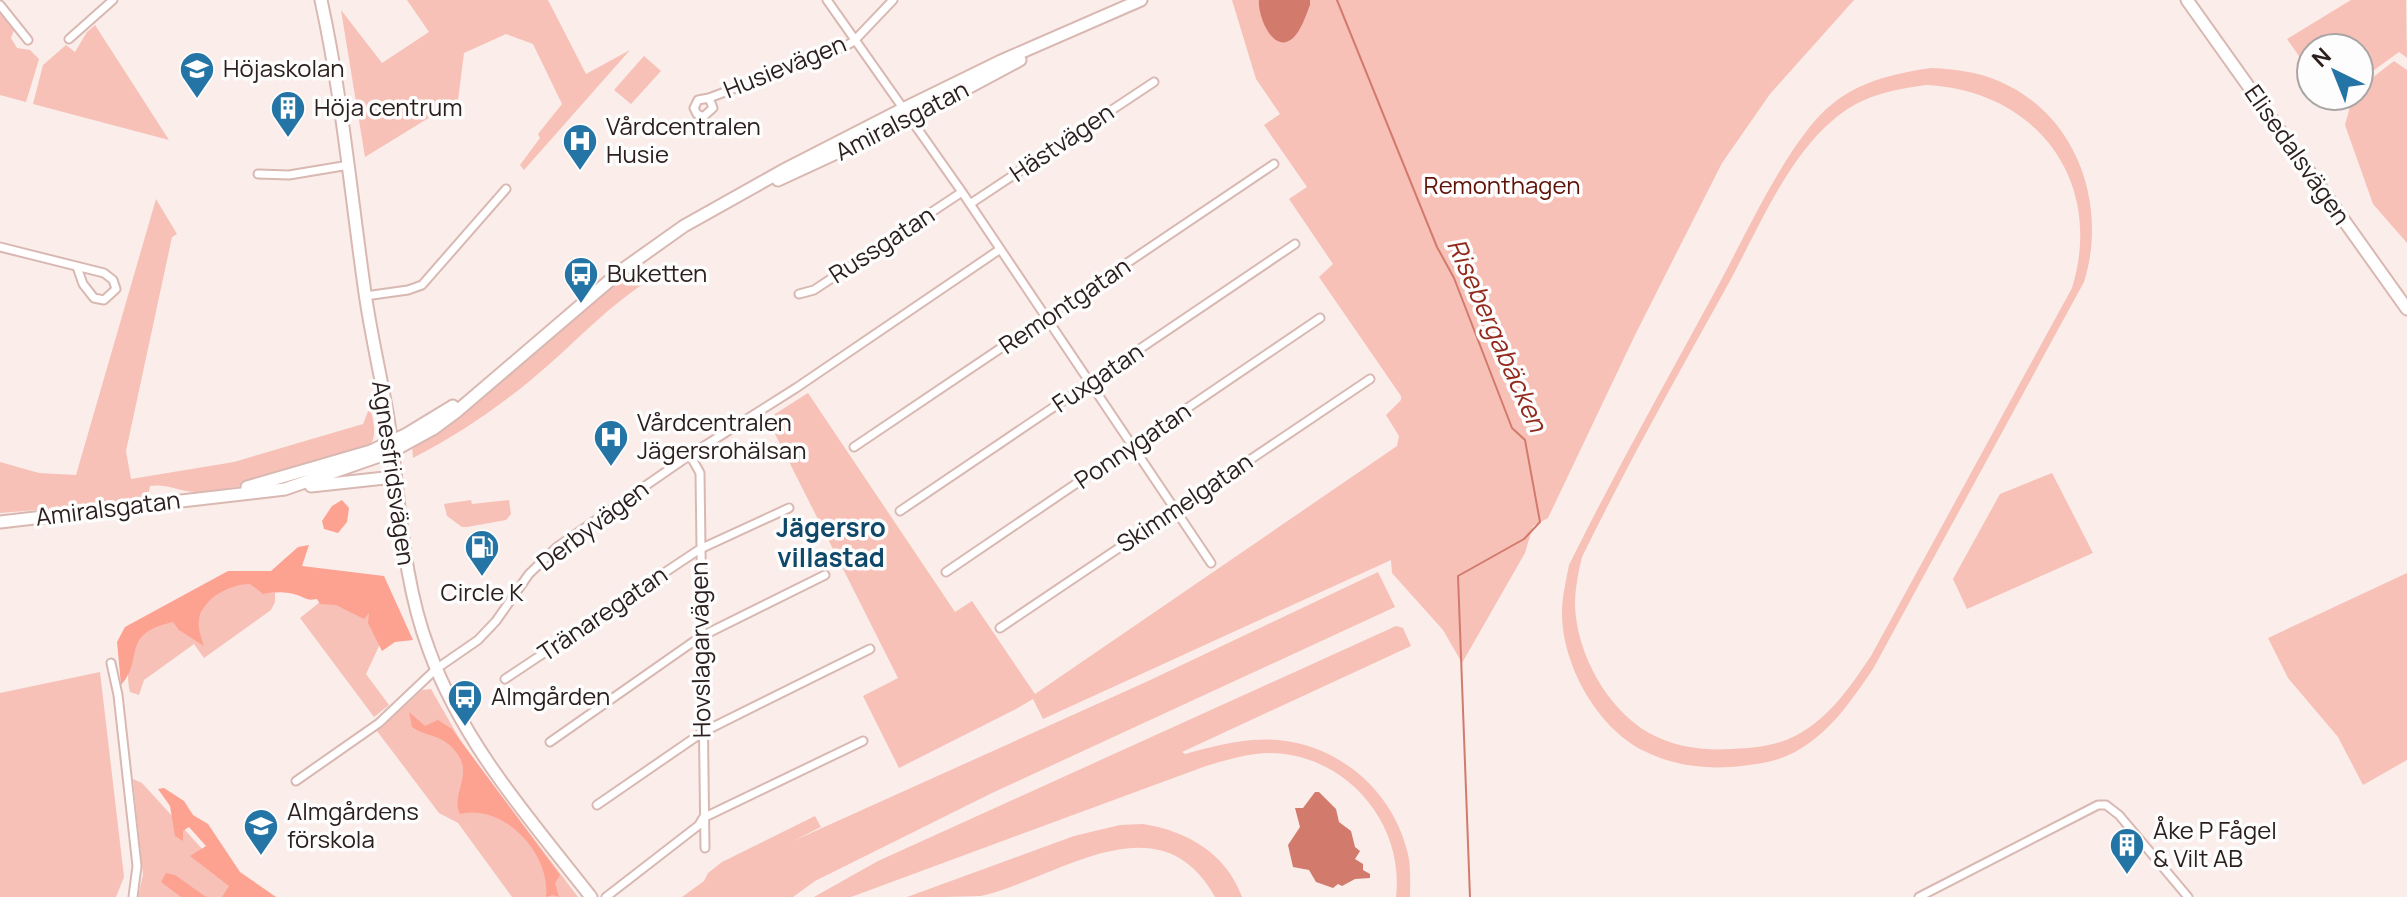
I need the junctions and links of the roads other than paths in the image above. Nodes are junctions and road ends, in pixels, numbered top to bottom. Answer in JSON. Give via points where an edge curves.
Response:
{"nodes":[{"id":1,"x":113,"y":0,"type":"edge"},
{"id":2,"x":321,"y":0,"type":"edge"},
{"id":3,"x":827,"y":0,"type":"edge"},
{"id":4,"x":893,"y":0,"type":"edge"},
{"id":5,"x":1141,"y":0,"type":"edge"},
{"id":6,"x":2187,"y":0,"type":"edge"},
{"id":7,"x":0,"y":5,"type":"edge"},
{"id":8,"x":69,"y":39,"type":"dead end"},
{"id":9,"x":28,"y":40,"type":"dead end"},
{"id":10,"x":854,"y":41,"type":"junction"},
{"id":11,"x":1154,"y":82,"type":"dead end"},
{"id":12,"x":709,"y":98,"type":"dead end"},
{"id":13,"x":907,"y":114,"type":"junction"},
{"id":14,"x":1274,"y":164,"type":"dead end"},
{"id":15,"x":349,"y":165,"type":"junction"},
{"id":16,"x":258,"y":174,"type":"dead end"},
{"id":17,"x":506,"y":189,"type":"dead end"},
{"id":18,"x":962,"y":192,"type":"junction"},
{"id":19,"x":970,"y":204,"type":"junction"},
{"id":20,"x":1295,"y":244,"type":"dead end"},
{"id":21,"x":0,"y":247,"type":"edge"},
{"id":22,"x":999,"y":250,"type":"junction"},
{"id":23,"x":77,"y":267,"type":"junction"},
{"id":24,"x":799,"y":294,"type":"dead end"},
{"id":25,"x":365,"y":296,"type":"junction"},
{"id":26,"x":2407,"y":309,"type":"edge"},
{"id":27,"x":1320,"y":318,"type":"dead end"},
{"id":28,"x":1047,"y":319,"type":"junction"},
{"id":29,"x":1370,"y":379,"type":"dead end"},
{"id":30,"x":1091,"y":383,"type":"junction"},
{"id":31,"x":1133,"y":446,"type":"junction"},
{"id":32,"x":390,"y":447,"type":"junction"},
{"id":33,"x":854,"y":447,"type":"dead end"},
{"id":34,"x":690,"y":455,"type":"junction"},
{"id":35,"x":394,"y":477,"type":"junction"},
{"id":36,"x":285,"y":489,"type":"junction"},
{"id":37,"x":216,"y":495,"type":"junction"},
{"id":38,"x":789,"y":508,"type":"dead end"},
{"id":39,"x":1175,"y":510,"type":"junction"},
{"id":40,"x":900,"y":511,"type":"dead end"},
{"id":41,"x":0,"y":522,"type":"edge"},
{"id":42,"x":700,"y":549,"type":"junction"},
{"id":43,"x":1211,"y":563,"type":"dead end"},
{"id":44,"x":946,"y":572,"type":"dead end"},
{"id":45,"x":825,"y":575,"type":"dead end"},
{"id":46,"x":1000,"y":628,"type":"dead end"},
{"id":47,"x":700,"y":637,"type":"junction"},
{"id":48,"x":870,"y":649,"type":"dead end"},
{"id":49,"x":111,"y":663,"type":"dead end"},
{"id":50,"x":436,"y":669,"type":"junction"},
{"id":51,"x":505,"y":679,"type":"dead end"},
{"id":52,"x":703,"y":732,"type":"junction"},
{"id":53,"x":863,"y":741,"type":"dead end"},
{"id":54,"x":550,"y":742,"type":"dead end"},
{"id":55,"x":296,"y":781,"type":"dead end"},
{"id":56,"x":597,"y":805,"type":"dead end"},
{"id":57,"x":703,"y":818,"type":"junction"},
{"id":58,"x":705,"y":848,"type":"dead end"},
{"id":59,"x":133,"y":897,"type":"edge"},
{"id":60,"x":591,"y":897,"type":"edge"},
{"id":61,"x":606,"y":897,"type":"edge"},
{"id":62,"x":1919,"y":897,"type":"edge"},
{"id":63,"x":2188,"y":897,"type":"edge"}],
"edges":[{"from":1,"to":8,"type":"street"},
{"from":2,"to":15,"type":"street","name":"Agnesfridsvägen"},
{"from":3,"to":10,"type":"street"},
{"from":4,"to":10,"type":"street","name":"Husievägen"},
{"from":5,"to":13,"type":"street","name":"Amiralsgatan"},
{"from":6,"to":26,"type":"street","name":"Elisedalsvägen"},
{"from":7,"to":9,"type":"street"},
{"from":10,"to":12,"type":"street","name":"Husievägen"},
{"from":10,"to":13,"type":"street"},
{"from":11,"to":19,"type":"street","name":"Hästvägen"},
{"from":13,"to":18,"type":"street"},
{"from":13,"to":32,"type":"street","name":"Amiralsgatan","via":[[684,226],[506,369]]},
{"from":14,"to":28,"type":"street","name":"Remontgatan"},
{"from":15,"to":16,"type":"street","via":[[289,175]]},
{"from":15,"to":25,"type":"street","name":"Agnesfridsvägen"},
{"from":17,"to":25,"type":"street","via":[[422,285]]},
{"from":18,"to":19,"type":"street"},
{"from":18,"to":24,"type":"street","name":"Russgatan","via":[[814,290]]},
{"from":19,"to":22,"type":"street"},
{"from":20,"to":30,"type":"street","name":"Fuxgatan"},
{"from":21,"to":23,"type":"street"},
{"from":22,"to":28,"type":"street"},
{"from":22,"to":34,"type":"street","name":"Derbyvägen"},
{"from":23,"to":23,"type":"street","via":[[94,298],[104,300],[113,294],[110,277]]},
{"from":25,"to":32,"type":"street","name":"Agnesfridsvägen"},
{"from":27,"to":31,"type":"street","name":"Ponnygatan"},
{"from":28,"to":30,"type":"street"},
{"from":28,"to":33,"type":"street","name":"Remontgatan"},
{"from":29,"to":39,"type":"street","name":"Skimmelgatan"},
{"from":30,"to":31,"type":"street"},
{"from":30,"to":40,"type":"street","name":"Fuxgatan"},
{"from":31,"to":39,"type":"street"},
{"from":31,"to":44,"type":"street","name":"Ponnygatan"},
{"from":32,"to":35,"type":"street","name":"Agnesfridsvägen"},
{"from":32,"to":36,"type":"street","name":"Amiralsgatan"},
{"from":32,"to":37,"type":"street","name":"Amiralsgatan"},
{"from":34,"to":42,"type":"street","name":"Hovslagarvägen","via":[[700,473]]},
{"from":34,"to":50,"type":"street","name":"Derbyvägen","via":[[543,559],[488,631]]},
{"from":35,"to":36,"type":"street"},
{"from":35,"to":50,"type":"street","name":"Agnesfridsvägen","via":[[409,584]]},
{"from":36,"to":37,"type":"street","name":"Amiralsgatan"},
{"from":37,"to":41,"type":"street","name":"Amiralsgatan"},
{"from":38,"to":42,"type":"street","name":"Tränaregatan"},
{"from":39,"to":43,"type":"street"},
{"from":39,"to":46,"type":"street","name":"Skimmelgatan"},
{"from":42,"to":47,"type":"street","name":"Hovslagarvägen"},
{"from":42,"to":51,"type":"street","name":"Tränaregatan"},
{"from":45,"to":47,"type":"street"},
{"from":47,"to":52,"type":"street","name":"Hovslagarvägen"},
{"from":47,"to":54,"type":"street"},
{"from":48,"to":52,"type":"street"},
{"from":49,"to":59,"type":"street","via":[[137,866]]},
{"from":50,"to":55,"type":"street","name":"Derbyvägen","via":[[379,723]]},
{"from":50,"to":60,"type":"street","name":"Agnesfridsvägen","via":[[474,743]]},
{"from":52,"to":56,"type":"street"},
{"from":52,"to":57,"type":"street","name":"Hovslagarvägen"},
{"from":53,"to":57,"type":"street"},
{"from":57,"to":58,"type":"street","name":"Hovslagarvägen"},
{"from":57,"to":61,"type":"street"},
{"from":62,"to":63,"type":"street","via":[[2090,807],[2106,805]]}]}
